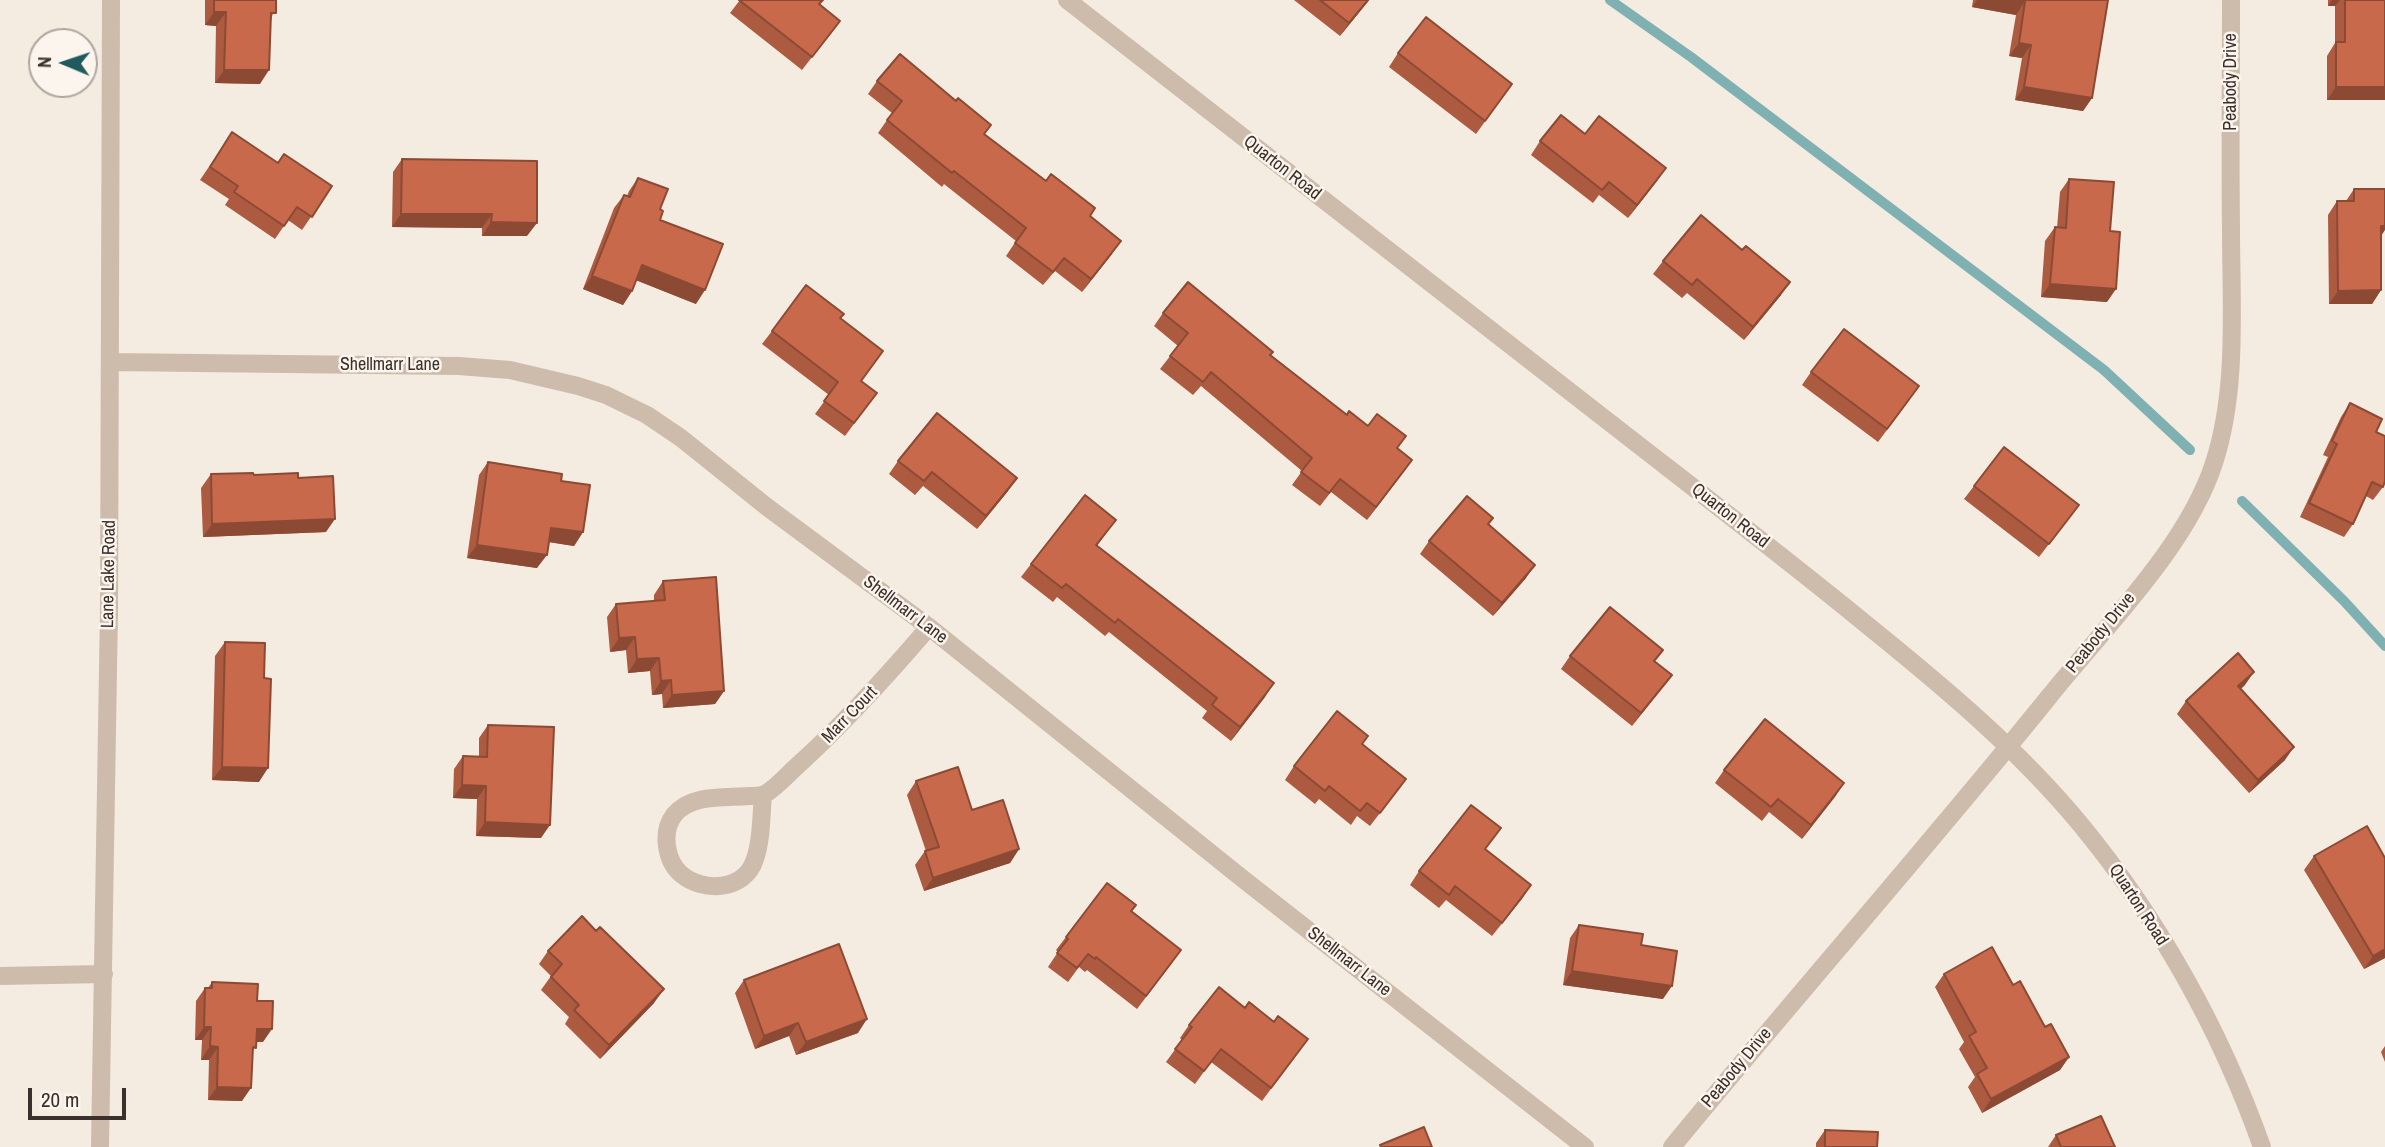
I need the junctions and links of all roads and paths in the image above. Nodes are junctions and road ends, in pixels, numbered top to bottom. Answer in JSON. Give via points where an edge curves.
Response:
{"nodes":[{"id":1,"x":111,"y":0,"type":"edge"},
{"id":2,"x":1067,"y":0,"type":"edge"},
{"id":3,"x":2231,"y":0,"type":"edge"},
{"id":4,"x":111,"y":362,"type":"junction"},
{"id":5,"x":929,"y":627,"type":"junction"},
{"id":6,"x":2009,"y":747,"type":"junction"},
{"id":7,"x":763,"y":795,"type":"junction"},
{"id":8,"x":104,"y":974,"type":"junction"},
{"id":9,"x":0,"y":976,"type":"edge"},
{"id":10,"x":100,"y":1147,"type":"edge"},
{"id":11,"x":1585,"y":1147,"type":"edge"},
{"id":12,"x":1672,"y":1147,"type":"edge"},
{"id":13,"x":2262,"y":1147,"type":"edge"}],
"edges":[{"from":1,"to":4,"type":"street","name":"Lane Lake Road"},
{"from":2,"to":6,"type":"street","name":"Quarton Road","via":[[1831,596]]},
{"from":3,"to":6,"type":"street","name":"Peabody Drive","via":[[2231,317],[2223,428],[2214,463],[2185,526]]},
{"from":4,"to":5,"type":"street","name":"Shellmarr Lane","via":[[459,366],[510,370],[578,386],[647,415]]},
{"from":4,"to":8,"type":"street","name":"Lane Lake Road"},
{"from":5,"to":7,"type":"street","name":"Marr Court","via":[[827,739]]},
{"from":5,"to":11,"type":"street","name":"Shellmarr Lane"},
{"from":6,"to":12,"type":"street","name":"Peabody Drive"},
{"from":6,"to":13,"type":"street","name":"Quarton Road","via":[[2080,823],[2150,920],[2228,1061]]},
{"from":7,"to":7,"type":"street","via":[[687,803],[673,817],[667,835],[668,856],[678,872],[713,888],[731,885],[745,875],[755,861]]},
{"from":8,"to":9,"type":"street"},
{"from":8,"to":10,"type":"street","name":"Lane Lake Road"}]}
